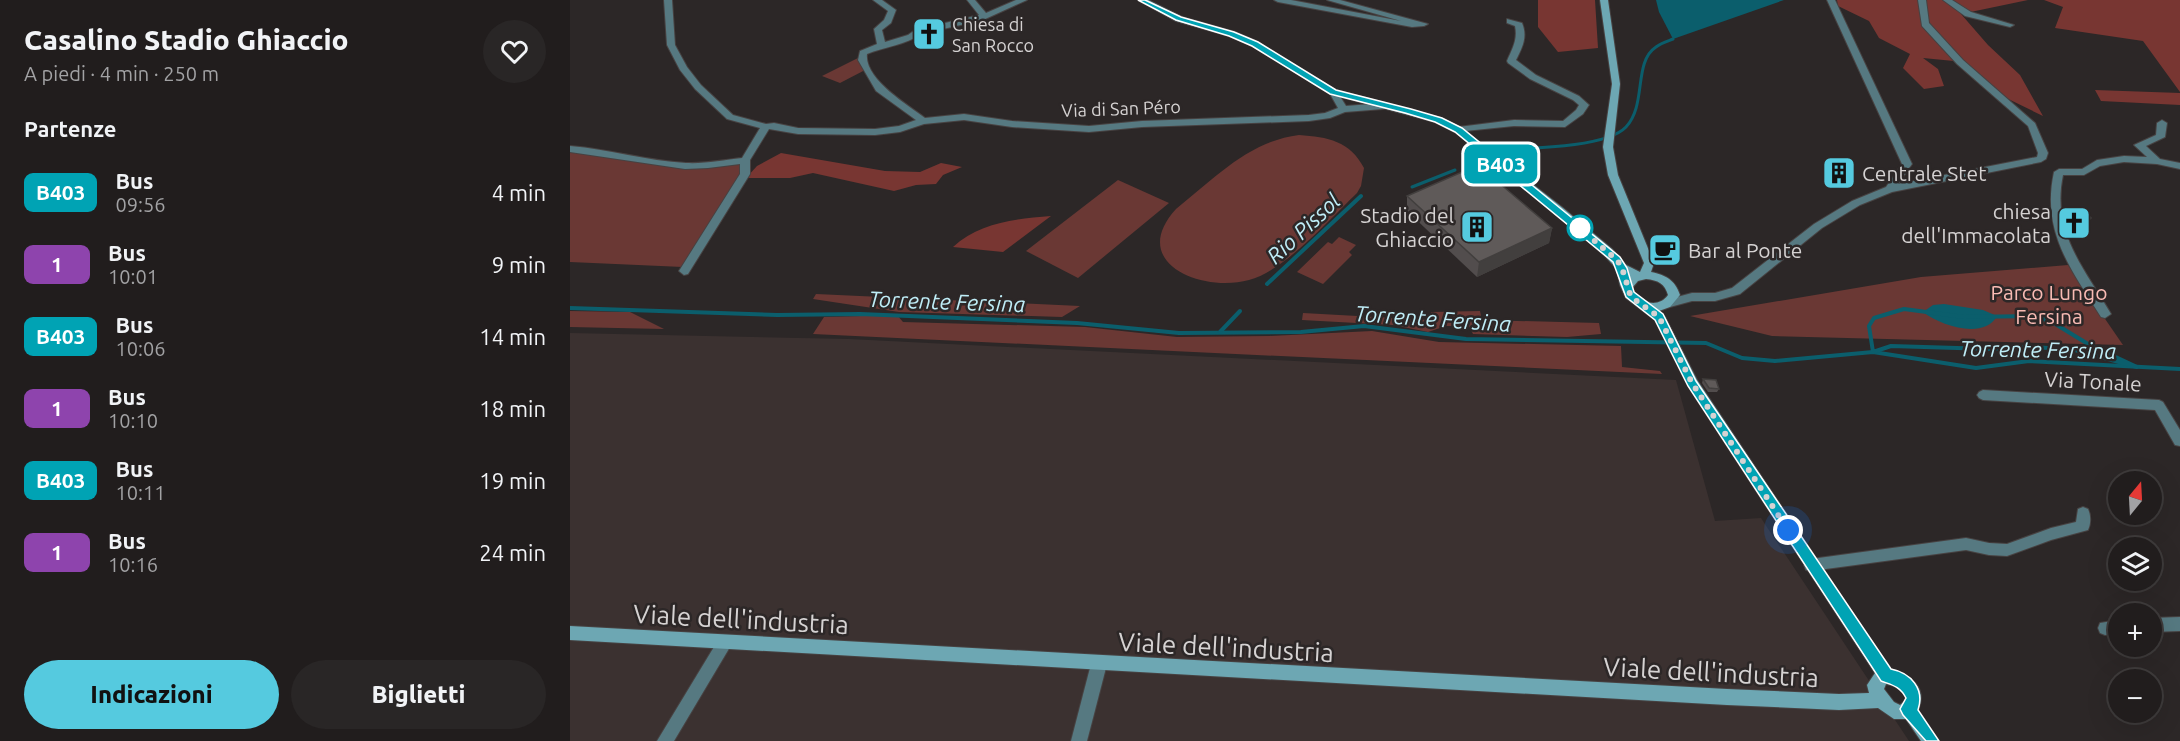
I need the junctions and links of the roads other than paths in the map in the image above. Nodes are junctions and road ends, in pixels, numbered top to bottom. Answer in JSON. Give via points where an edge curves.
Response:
{"nodes":[{"id":1,"x":668,"y":0,"type":"edge"},
{"id":2,"x":877,"y":0,"type":"edge"},
{"id":3,"x":971,"y":0,"type":"edge"},
{"id":4,"x":1023,"y":0,"type":"edge"},
{"id":5,"x":1142,"y":0,"type":"edge"},
{"id":6,"x":1278,"y":0,"type":"edge"},
{"id":7,"x":1331,"y":0,"type":"edge"},
{"id":8,"x":1604,"y":0,"type":"edge"},
{"id":9,"x":1831,"y":0,"type":"edge"},
{"id":10,"x":1922,"y":0,"type":"edge"},
{"id":11,"x":1947,"y":0,"type":"edge"},
{"id":12,"x":984,"y":16,"type":"junction"},
{"id":13,"x":1510,"y":21,"type":"dead end"},
{"id":14,"x":2010,"y":25,"type":"dead end"},
{"id":15,"x":880,"y":45,"type":"junction"},
{"id":16,"x":1333,"y":92,"type":"junction"},
{"id":17,"x":1349,"y":106,"type":"junction"},
{"id":18,"x":923,"y":121,"type":"junction"},
{"id":19,"x":2162,"y":123,"type":"dead end"},
{"id":20,"x":766,"y":127,"type":"junction"},
{"id":21,"x":1458,"y":130,"type":"junction"},
{"id":22,"x":570,"y":149,"type":"edge"},
{"id":23,"x":2041,"y":159,"type":"junction"},
{"id":24,"x":746,"y":160,"type":"junction"},
{"id":25,"x":2157,"y":161,"type":"junction"},
{"id":26,"x":2180,"y":166,"type":"edge"},
{"id":27,"x":2059,"y":172,"type":"junction"},
{"id":28,"x":1890,"y":189,"type":"junction"},
{"id":29,"x":1643,"y":249,"type":"junction"},
{"id":30,"x":1622,"y":268,"type":"junction"},
{"id":31,"x":684,"y":271,"type":"dead end"},
{"id":32,"x":1642,"y":275,"type":"junction"},
{"id":33,"x":1668,"y":283,"type":"junction"},
{"id":34,"x":1628,"y":286,"type":"junction"},
{"id":35,"x":1692,"y":297,"type":"junction"},
{"id":36,"x":1665,"y":308,"type":"junction"},
{"id":37,"x":2105,"y":314,"type":"dead end"},
{"id":38,"x":1983,"y":395,"type":"dead end"},
{"id":39,"x":2180,"y":441,"type":"edge"},
{"id":40,"x":2083,"y":513,"type":"dead end"},
{"id":41,"x":1811,"y":565,"type":"junction"},
{"id":42,"x":2180,"y":624,"type":"edge"},
{"id":43,"x":2162,"y":625,"type":"edge"},
{"id":44,"x":570,"y":633,"type":"edge"},
{"id":45,"x":725,"y":642,"type":"junction"},
{"id":46,"x":1099,"y":664,"type":"junction"},
{"id":47,"x":1886,"y":676,"type":"junction"},
{"id":48,"x":1880,"y":700,"type":"junction"},
{"id":49,"x":1908,"y":709,"type":"junction"},
{"id":50,"x":665,"y":741,"type":"edge"},
{"id":51,"x":1079,"y":741,"type":"edge"},
{"id":52,"x":1931,"y":741,"type":"edge"}],
"edges":[{"from":1,"to":20,"type":"street","name":"Via di San Péro","via":[[671,45],[698,87],[730,117]]},
{"from":2,"to":15,"type":"street","via":[[892,10],[888,21],[878,30]]},
{"from":3,"to":12,"type":"street"},
{"from":4,"to":12,"type":"street"},
{"from":5,"to":16,"type":"street","via":[[1179,19],[1255,44]]},
{"from":6,"to":7,"type":"street","via":[[1424,24]]},
{"from":8,"to":29,"type":"street","via":[[1616,84],[1608,147],[1613,175]]},
{"from":9,"to":28,"type":"street","via":[[1906,164]]},
{"from":10,"to":23,"type":"street","via":[[1925,24],[1960,62],[2032,125],[2043,153]]},
{"from":11,"to":14,"type":"street","via":[[1968,14]]},
{"from":12,"to":15,"type":"street"},
{"from":13,"to":21,"type":"street","via":[[1519,25],[1522,34],[1511,61],[1584,105],[1565,123],[1514,123]]},
{"from":15,"to":18,"type":"street","via":[[863,53],[862,60],[879,89]]},
{"from":16,"to":17,"type":"street"},
{"from":16,"to":17,"type":"street"},
{"from":17,"to":18,"type":"street","name":"Via di San Péro","via":[[1327,116],[1309,118],[1089,129],[964,117]]},
{"from":17,"to":21,"type":"street","name":"Via di San Péro","via":[[1383,106],[1438,120]]},
{"from":18,"to":20,"type":"street","name":"Via di San Péro","via":[[876,132]]},
{"from":19,"to":25,"type":"street","via":[[2160,137],[2139,145]]},
{"from":20,"to":24,"type":"street"},
{"from":21,"to":30,"type":"street","via":[[1567,217]]},
{"from":22,"to":24,"type":"street","via":[[593,149],[684,166]]},
{"from":23,"to":27,"type":"street"},
{"from":23,"to":28,"type":"street"},
{"from":24,"to":31,"type":"street","via":[[745,174]]},
{"from":25,"to":26,"type":"street"},
{"from":25,"to":27,"type":"street","via":[[2124,159],[2097,163],[2084,172]]},
{"from":27,"to":37,"type":"street","via":[[2055,219],[2064,247]]},
{"from":28,"to":35,"type":"street","via":[[1856,203],[1818,226],[1736,291],[1715,297]]},
{"from":29,"to":32,"type":"street","via":[[1649,267]]},
{"from":29,"to":33,"type":"street"},
{"from":30,"to":32,"type":"street"},
{"from":30,"to":34,"type":"street"},
{"from":32,"to":33,"type":"street"},
{"from":32,"to":34,"type":"street"},
{"from":33,"to":35,"type":"street"},
{"from":33,"to":36,"type":"street","via":[[1674,295]]},
{"from":34,"to":36,"type":"street","via":[[1634,299],[1646,306]]},
{"from":35,"to":36,"type":"street"},
{"from":36,"to":41,"type":"street","via":[[1688,377]]},
{"from":38,"to":39,"type":"street","name":"Via Tonale","via":[[2159,405]]},
{"from":40,"to":41,"type":"street","via":[[2083,526],[2007,550],[1966,544]]},
{"from":41,"to":47,"type":"street"},
{"from":42,"to":43,"type":"street"},
{"from":44,"to":45,"type":"street","name":"Viale dell'industria"},
{"from":45,"to":46,"type":"street","name":"Viale dell'industria"},
{"from":45,"to":50,"type":"street"},
{"from":46,"to":48,"type":"street","name":"Viale dell'industria","via":[[1728,697]]},
{"from":46,"to":51,"type":"street"},
{"from":47,"to":48,"type":"street","via":[[1875,685]]},
{"from":47,"to":49,"type":"street","via":[[1898,678],[1908,686],[1913,697]]},
{"from":48,"to":49,"type":"street","via":[[1895,710]]},
{"from":49,"to":52,"type":"street"}]}
